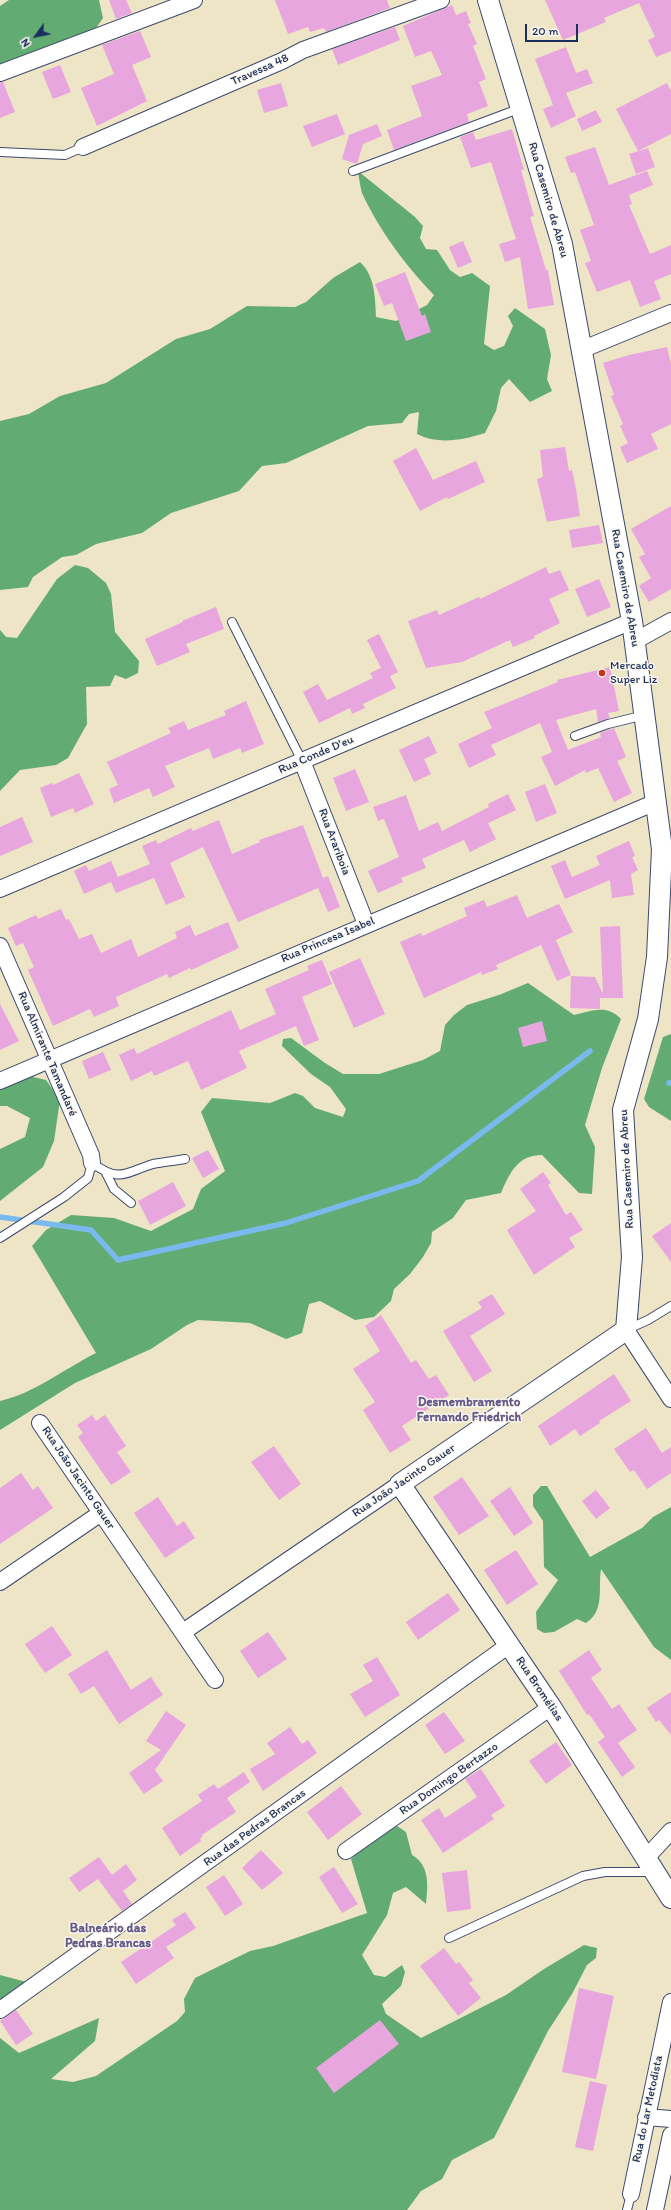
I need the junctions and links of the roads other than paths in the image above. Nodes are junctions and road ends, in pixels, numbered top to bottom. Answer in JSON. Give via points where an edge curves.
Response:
{"nodes":[{"id":1,"x":194,"y":0,"type":"edge"},
{"id":2,"x":441,"y":0,"type":"edge"},
{"id":3,"x":488,"y":0,"type":"edge"},
{"id":4,"x":0,"y":73,"type":"edge"},
{"id":5,"x":521,"y":108,"type":"junction"},
{"id":6,"x":83,"y":147,"type":"joint"},
{"id":7,"x":0,"y":152,"type":"edge"},
{"id":8,"x":353,"y":171,"type":"dead end"},
{"id":9,"x":671,"y":313,"type":"edge"},
{"id":10,"x":581,"y":350,"type":"junction"},
{"id":11,"x":632,"y":621,"type":"junction"},
{"id":12,"x":671,"y":621,"type":"edge"},
{"id":13,"x":232,"y":622,"type":"dead end"},
{"id":14,"x":635,"y":641,"type":"junction"},
{"id":15,"x":645,"y":715,"type":"junction"},
{"id":16,"x":575,"y":736,"type":"dead end"},
{"id":17,"x":302,"y":761,"type":"junction"},
{"id":18,"x":656,"y":802,"type":"junction"},
{"id":19,"x":0,"y":889,"type":"edge"},
{"id":20,"x":366,"y":924,"type":"junction"},
{"id":21,"x":0,"y":946,"type":"edge"},
{"id":22,"x":50,"y":1060,"type":"junction"},
{"id":23,"x":0,"y":1081,"type":"edge"},
{"id":24,"x":185,"y":1159,"type":"dead end"},
{"id":25,"x":92,"y":1163,"type":"junction"},
{"id":26,"x":106,"y":1173,"type":"junction"},
{"id":27,"x":131,"y":1203,"type":"dead end"},
{"id":28,"x":0,"y":1238,"type":"edge"},
{"id":29,"x":671,"y":1306,"type":"edge"},
{"id":30,"x":626,"y":1330,"type":"junction"},
{"id":31,"x":671,"y":1399,"type":"edge"},
{"id":32,"x":40,"y":1423,"type":"dead end"},
{"id":33,"x":400,"y":1484,"type":"junction"},
{"id":34,"x":101,"y":1513,"type":"junction"},
{"id":35,"x":0,"y":1582,"type":"edge"},
{"id":36,"x":183,"y":1632,"type":"junction"},
{"id":37,"x":509,"y":1645,"type":"junction"},
{"id":38,"x":215,"y":1680,"type":"dead end"},
{"id":39,"x":551,"y":1707,"type":"junction"},
{"id":40,"x":671,"y":1830,"type":"edge"},
{"id":41,"x":346,"y":1851,"type":"dead end"},
{"id":42,"x":650,"y":1865,"type":"junction"},
{"id":43,"x":671,"y":1898,"type":"edge"},
{"id":44,"x":448,"y":1938,"type":"dead end"},
{"id":45,"x":671,"y":2002,"type":"edge"},
{"id":46,"x":0,"y":2010,"type":"edge"},
{"id":47,"x":646,"y":2117,"type":"junction"},
{"id":48,"x":671,"y":2119,"type":"edge"},
{"id":49,"x":671,"y":2135,"type":"edge"},
{"id":50,"x":631,"y":2194,"type":"joint"},
{"id":51,"x":628,"y":2210,"type":"edge"},
{"id":52,"x":655,"y":2210,"type":"edge"}],
"edges":[{"from":1,"to":4,"type":"street"},
{"from":2,"to":6,"type":"street","name":"Travessa 48","via":[[303,50],[282,62]]},
{"from":3,"to":5,"type":"street","name":"Rua Casemiro de Abreu"},
{"from":5,"to":8,"type":"lane"},
{"from":5,"to":10,"type":"street","name":"Rua Casemiro de Abreu","via":[[562,244]]},
{"from":6,"to":7,"type":"lane","via":[[65,155]]},
{"from":9,"to":10,"type":"street"},
{"from":10,"to":11,"type":"street","name":"Rua Casemiro de Abreu"},
{"from":11,"to":14,"type":"street","name":"Rua Casemiro de Abreu"},
{"from":11,"to":17,"type":"street","name":"Rua Conde D'eu"},
{"from":12,"to":14,"type":"street"},
{"from":13,"to":17,"type":"lane"},
{"from":14,"to":15,"type":"street","name":"Rua Casemiro de Abreu"},
{"from":15,"to":16,"type":"lane","via":[[608,724]]},
{"from":15,"to":18,"type":"street","name":"Rua Casemiro de Abreu"},
{"from":17,"to":19,"type":"street","name":"Rua Conde D'eu"},
{"from":17,"to":20,"type":"street","name":"Rua Arariboia"},
{"from":18,"to":20,"type":"street","name":"Rua Princesa Isabel"},
{"from":18,"to":30,"type":"street","name":"Rua Casemiro de Abreu","via":[[662,849],[657,957],[648,1019],[623,1110],[632,1257]]},
{"from":20,"to":22,"type":"street","name":"Rua Princesa Isabel"},
{"from":21,"to":22,"type":"street","name":"Rua Almirante Tamandaré"},
{"from":22,"to":23,"type":"street","name":"Rua Princesa Isabel"},
{"from":22,"to":25,"type":"street","name":"Rua Almirante Tamandaré"},
{"from":24,"to":26,"type":"lane","via":[[154,1164],[121,1176]]},
{"from":25,"to":26,"type":"lane"},
{"from":25,"to":28,"type":"lane","via":[[88,1178]]},
{"from":26,"to":27,"type":"lane","via":[[114,1189]]},
{"from":29,"to":30,"type":"lane"},
{"from":30,"to":31,"type":"street"},
{"from":30,"to":33,"type":"street","name":"Rua João Jacinto Gauer"},
{"from":32,"to":34,"type":"street","name":"Rua João Jacinto Gauer"},
{"from":33,"to":36,"type":"street","name":"Rua João Jacinto Gauer"},
{"from":33,"to":37,"type":"street","name":"Rua Bromélias"},
{"from":34,"to":35,"type":"street"},
{"from":34,"to":36,"type":"street","name":"Rua João Jacinto Gauer"},
{"from":36,"to":38,"type":"street","name":"Rua João Jacinto Gauer"},
{"from":37,"to":39,"type":"street","name":"Rua Bromélias"},
{"from":37,"to":46,"type":"street","name":"Rua das Pedras Brancas"},
{"from":39,"to":41,"type":"street","name":"Rua Domingo Bertazzo"},
{"from":39,"to":42,"type":"street","name":"Rua Bromélias"},
{"from":40,"to":42,"type":"street"},
{"from":42,"to":43,"type":"street","name":"Rua Bromélias"},
{"from":42,"to":44,"type":"lane","via":[[583,1876]]},
{"from":45,"to":47,"type":"street","name":"Rua do Lar Metodista"},
{"from":47,"to":48,"type":"street"},
{"from":47,"to":50,"type":"street","name":"Rua do Lar Metodista"},
{"from":49,"to":52,"type":"street"},
{"from":50,"to":51,"type":"lane"}]}
